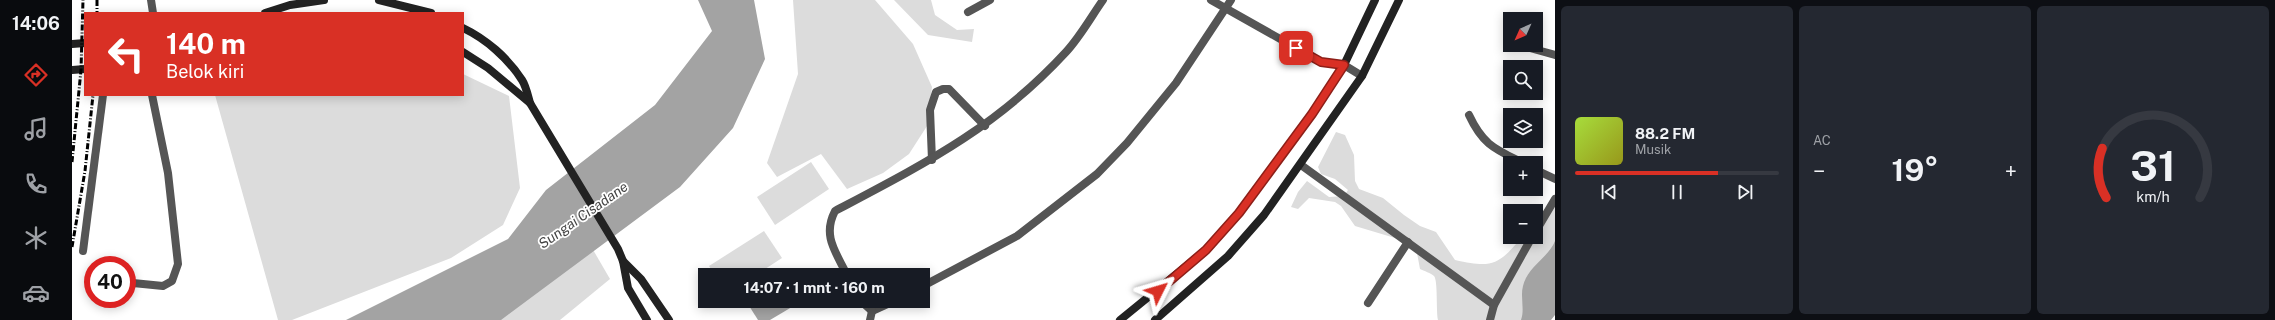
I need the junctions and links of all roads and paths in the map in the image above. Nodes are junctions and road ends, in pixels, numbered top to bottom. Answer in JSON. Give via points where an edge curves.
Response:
{"nodes":[{"id":1,"x":151,"y":0,"type":"edge"},
{"id":2,"x":324,"y":0,"type":"edge"},
{"id":3,"x":379,"y":0,"type":"edge"},
{"id":4,"x":990,"y":0,"type":"edge"},
{"id":5,"x":1103,"y":0,"type":"edge"},
{"id":6,"x":1211,"y":0,"type":"edge"},
{"id":7,"x":1231,"y":0,"type":"edge"},
{"id":8,"x":1375,"y":0,"type":"edge"},
{"id":9,"x":1399,"y":0,"type":"edge"},
{"id":10,"x":1227,"y":9,"type":"junction"},
{"id":11,"x":153,"y":12,"type":"edge"},
{"id":12,"x":268,"y":12,"type":"edge"},
{"id":13,"x":427,"y":12,"type":"edge"},
{"id":14,"x":968,"y":12,"type":"dead end"},
{"id":15,"x":464,"y":29,"type":"edge"},
{"id":16,"x":84,"y":43,"type":"edge"},
{"id":17,"x":72,"y":44,"type":"edge"},
{"id":18,"x":1543,"y":52,"type":"edge"},
{"id":19,"x":464,"y":53,"type":"edge"},
{"id":20,"x":1555,"y":55,"type":"edge"},
{"id":21,"x":1344,"y":65,"type":"junction"},
{"id":22,"x":84,"y":69,"type":"edge"},
{"id":23,"x":72,"y":70,"type":"edge"},
{"id":24,"x":1362,"y":76,"type":"junction"},
{"id":25,"x":103,"y":96,"type":"edge"},
{"id":26,"x":152,"y":96,"type":"edge"},
{"id":27,"x":530,"y":103,"type":"junction"},
{"id":28,"x":1469,"y":115,"type":"dead end"},
{"id":29,"x":985,"y":126,"type":"junction"},
{"id":30,"x":1510,"y":156,"type":"edge"},
{"id":31,"x":932,"y":160,"type":"junction"},
{"id":32,"x":1301,"y":165,"type":"junction"},
{"id":33,"x":1543,"y":174,"type":"edge"},
{"id":34,"x":1555,"y":180,"type":"edge"},
{"id":35,"x":1555,"y":199,"type":"edge"},
{"id":36,"x":1543,"y":219,"type":"edge"},
{"id":37,"x":1408,"y":242,"type":"junction"},
{"id":38,"x":1528,"y":244,"type":"edge"},
{"id":39,"x":83,"y":251,"type":"dead end"},
{"id":40,"x":623,"y":261,"type":"junction"},
{"id":41,"x":844,"y":268,"type":"edge"},
{"id":42,"x":930,"y":282,"type":"edge"},
{"id":43,"x":136,"y":283,"type":"edge"},
{"id":44,"x":1368,"y":303,"type":"dead end"},
{"id":45,"x":1494,"y":305,"type":"junction"},
{"id":46,"x":883,"y":308,"type":"edge"},
{"id":47,"x":871,"y":316,"type":"edge"},
{"id":48,"x":647,"y":320,"type":"edge"},
{"id":49,"x":669,"y":320,"type":"edge"},
{"id":50,"x":1120,"y":320,"type":"edge"},
{"id":51,"x":1155,"y":320,"type":"edge"},
{"id":52,"x":1490,"y":320,"type":"edge"}],
"edges":[{"from":1,"to":11,"type":"street"},
{"from":2,"to":12,"type":"street","via":[[290,5]]},
{"from":3,"to":13,"type":"street"},
{"from":4,"to":14,"type":"street"},
{"from":5,"to":29,"type":"street","via":[[1067,51],[1029,89]]},
{"from":6,"to":10,"type":"street"},
{"from":7,"to":10,"type":"street"},
{"from":8,"to":21,"type":"street"},
{"from":9,"to":24,"type":"street"},
{"from":10,"to":21,"type":"street","via":[[1321,62]]},
{"from":10,"to":42,"type":"street","via":[[1176,83],[1127,143],[1097,174],[1017,236]]},
{"from":15,"to":27,"type":"street","via":[[484,41],[512,67],[522,81]]},
{"from":16,"to":17,"type":"street"},
{"from":18,"to":20,"type":"street"},
{"from":19,"to":27,"type":"street","via":[[488,68]]},
{"from":21,"to":24,"type":"street"},
{"from":21,"to":50,"type":"street","via":[[1312,114],[1239,213],[1206,250]]},
{"from":22,"to":23,"type":"street"},
{"from":24,"to":32,"type":"street"},
{"from":25,"to":39,"type":"street"},
{"from":26,"to":43,"type":"street","via":[[168,173],[178,264],[172,282],[163,286]]},
{"from":27,"to":40,"type":"street"},
{"from":28,"to":30,"type":"street","via":[[1477,133],[1484,141]]},
{"from":29,"to":31,"type":"street"},
{"from":29,"to":31,"type":"street","via":[[949,89],[936,92],[930,116]]},
{"from":31,"to":41,"type":"street","via":[[835,211],[829,222],[829,234]]},
{"from":32,"to":37,"type":"street"},
{"from":32,"to":51,"type":"street","via":[[1264,215],[1228,256]]},
{"from":33,"to":34,"type":"street"},
{"from":35,"to":36,"type":"street"},
{"from":37,"to":44,"type":"street"},
{"from":37,"to":45,"type":"street"},
{"from":38,"to":45,"type":"street"},
{"from":40,"to":48,"type":"street","via":[[628,288]]},
{"from":40,"to":49,"type":"street","via":[[641,279]]},
{"from":45,"to":52,"type":"street"},
{"from":46,"to":47,"type":"street"}]}
